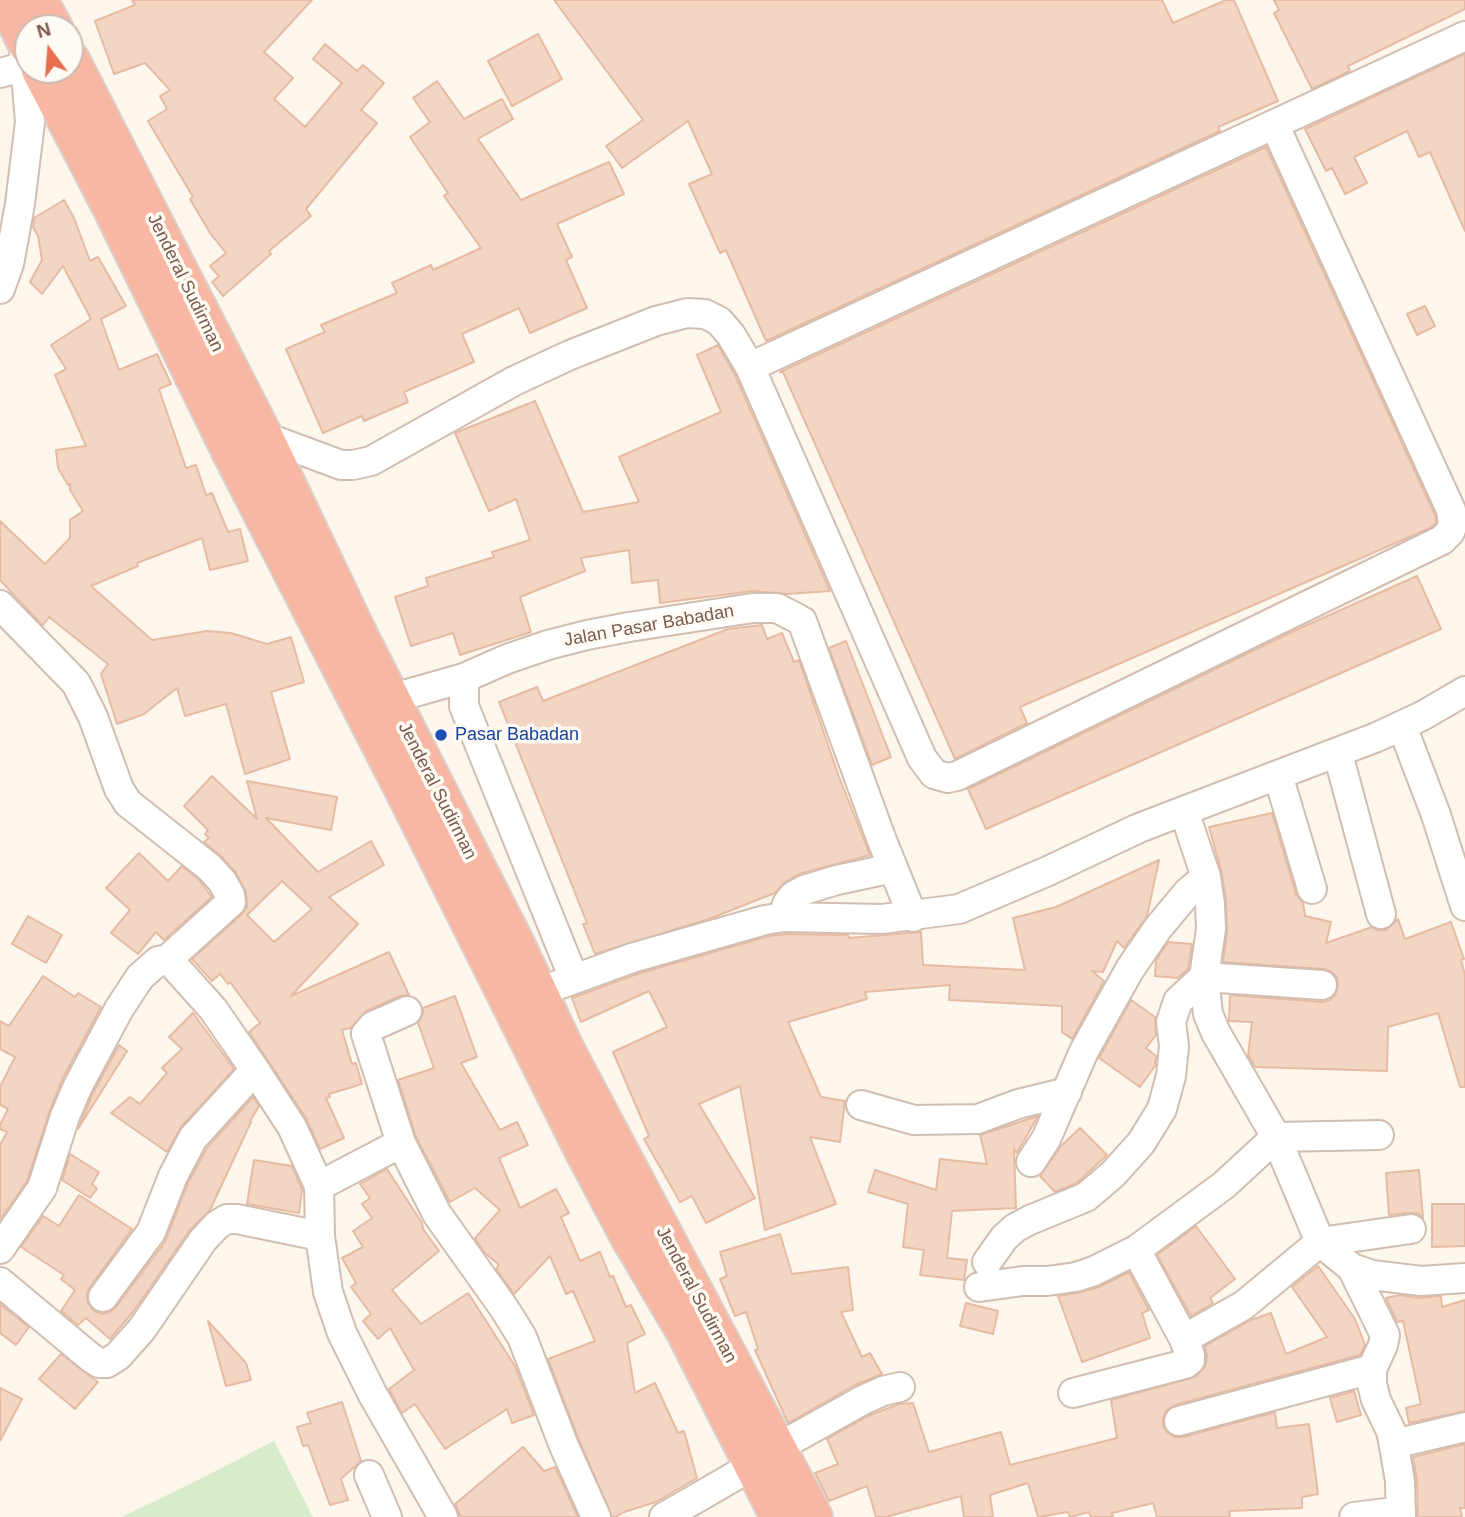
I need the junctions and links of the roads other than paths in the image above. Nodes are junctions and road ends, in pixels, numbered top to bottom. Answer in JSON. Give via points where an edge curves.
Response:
{"nodes":[{"id":1,"x":1465,"y":36,"type":"edge"},
{"id":2,"x":29,"y":84,"type":"edge"},
{"id":3,"x":50,"y":84,"type":"edge"},
{"id":4,"x":81,"y":84,"type":"edge"},
{"id":5,"x":1275,"y":126,"type":"junction"},
{"id":6,"x":3,"y":273,"type":"edge"},
{"id":7,"x":750,"y":367,"type":"junction"},
{"id":8,"x":247,"y":444,"type":"junction"},
{"id":9,"x":0,"y":605,"type":"edge"},
{"id":10,"x":464,"y":678,"type":"junction"},
{"id":11,"x":1465,"y":691,"type":"edge"},
{"id":12,"x":390,"y":699,"type":"junction"},
{"id":13,"x":1402,"y":726,"type":"junction"},
{"id":14,"x":1338,"y":754,"type":"junction"},
{"id":15,"x":1278,"y":775,"type":"junction"},
{"id":16,"x":1184,"y":811,"type":"junction"},
{"id":17,"x":893,"y":868,"type":"junction"},
{"id":18,"x":1206,"y":877,"type":"junction"},
{"id":19,"x":1312,"y":889,"type":"dead end"},
{"id":20,"x":1465,"y":906,"type":"edge"},
{"id":21,"x":1381,"y":914,"type":"dead end"},
{"id":22,"x":784,"y":917,"type":"junction"},
{"id":23,"x":913,"y":917,"type":"junction"},
{"id":24,"x":169,"y":958,"type":"junction"},
{"id":25,"x":1204,"y":977,"type":"junction"},
{"id":26,"x":574,"y":979,"type":"junction"},
{"id":27,"x":1322,"y":985,"type":"dead end"},
{"id":28,"x":536,"y":993,"type":"junction"},
{"id":29,"x":407,"y":1011,"type":"dead end"},
{"id":30,"x":255,"y":1070,"type":"junction"},
{"id":31,"x":1067,"y":1092,"type":"junction"},
{"id":32,"x":861,"y":1105,"type":"dead end"},
{"id":33,"x":1379,"y":1135,"type":"dead end"},
{"id":34,"x":1276,"y":1137,"type":"junction"},
{"id":35,"x":401,"y":1143,"type":"junction"},
{"id":36,"x":1031,"y":1162,"type":"dead end"},
{"id":37,"x":319,"y":1186,"type":"junction"},
{"id":38,"x":1411,"y":1228,"type":"dead end"},
{"id":39,"x":320,"y":1236,"type":"junction"},
{"id":40,"x":1320,"y":1242,"type":"junction"},
{"id":41,"x":0,"y":1249,"type":"edge"},
{"id":42,"x":1136,"y":1250,"type":"junction"},
{"id":43,"x":1352,"y":1268,"type":"junction"},
{"id":44,"x":1465,"y":1278,"type":"edge"},
{"id":45,"x":0,"y":1282,"type":"edge"},
{"id":46,"x":103,"y":1297,"type":"dead end"},
{"id":47,"x":1184,"y":1339,"type":"junction"},
{"id":48,"x":1372,"y":1369,"type":"junction"},
{"id":49,"x":900,"y":1387,"type":"dead end"},
{"id":50,"x":1073,"y":1393,"type":"dead end"},
{"id":51,"x":1179,"y":1421,"type":"dead end"},
{"id":52,"x":1465,"y":1427,"type":"edge"},
{"id":53,"x":1394,"y":1444,"type":"junction"},
{"id":54,"x":766,"y":1457,"type":"junction"},
{"id":55,"x":369,"y":1475,"type":"dead end"},
{"id":56,"x":1401,"y":1514,"type":"edge"},
{"id":57,"x":387,"y":1517,"type":"edge"},
{"id":58,"x":443,"y":1517,"type":"edge"},
{"id":59,"x":596,"y":1517,"type":"edge"},
{"id":60,"x":664,"y":1517,"type":"edge"},
{"id":61,"x":780,"y":1517,"type":"edge"},
{"id":62,"x":813,"y":1517,"type":"edge"},
{"id":63,"x":1354,"y":1517,"type":"edge"}],
"edges":[{"from":1,"to":5,"type":"street"},
{"from":2,"to":6,"type":"street","via":[[30,122]]},
{"from":3,"to":8,"type":"highway","name":"Jenderal Sudirman","via":[[118,219]]},
{"from":4,"to":8,"type":"highway","name":"Jenderal Sudirman"},
{"from":5,"to":7,"type":"street"},
{"from":5,"to":7,"type":"street","via":[[1451,510],[1453,524],[1442,540],[957,776],[934,774],[922,758]]},
{"from":7,"to":8,"type":"street","via":[[719,321],[687,313],[656,321],[514,381],[371,461],[341,465]]},
{"from":8,"to":12,"type":"highway","name":"Jenderal Sudirman"},
{"from":8,"to":54,"type":"highway","name":"Jenderal Sudirman","via":[[407,794],[586,1154],[685,1331]]},
{"from":9,"to":24,"type":"street","via":[[76,683],[128,803],[209,867],[230,895],[231,902]]},
{"from":10,"to":12,"type":"street","name":"Jalan Pasar Babadan"},
{"from":10,"to":17,"type":"street","name":"Jalan Pasar Babadan","via":[[507,659],[587,635],[777,608],[802,621]]},
{"from":10,"to":26,"type":"street","via":[[464,706]]},
{"from":11,"to":13,"type":"street"},
{"from":12,"to":28,"type":"highway","name":"Jenderal Sudirman"},
{"from":13,"to":14,"type":"street"},
{"from":13,"to":20,"type":"street","via":[[1437,815]]},
{"from":14,"to":15,"type":"street"},
{"from":14,"to":21,"type":"street"},
{"from":15,"to":16,"type":"street"},
{"from":15,"to":19,"type":"street"},
{"from":16,"to":18,"type":"street"},
{"from":16,"to":23,"type":"street","via":[[974,904]]},
{"from":17,"to":22,"type":"street","via":[[803,891],[787,904]]},
{"from":17,"to":23,"type":"street","name":"Jalan Pasar Babadan"},
{"from":18,"to":25,"type":"street","via":[[1210,929]]},
{"from":18,"to":31,"type":"street","via":[[1157,928],[1130,969]]},
{"from":22,"to":23,"type":"street"},
{"from":22,"to":26,"type":"street","via":[[644,954]]},
{"from":24,"to":30,"type":"street","via":[[213,1009]]},
{"from":24,"to":41,"type":"street","via":[[158,961],[140,977],[119,1009],[65,1116],[42,1188]]},
{"from":25,"to":27,"type":"street"},
{"from":25,"to":34,"type":"street","via":[[1208,1014],[1216,1034]]},
{"from":25,"to":42,"type":"street","via":[[1178,1001],[1171,1022],[1174,1045],[1168,1087],[1162,1108],[1141,1143],[1086,1198],[1030,1220],[1004,1237],[983,1274],[1076,1277]]},
{"from":26,"to":28,"type":"street"},
{"from":28,"to":54,"type":"highway","name":"Jenderal Sudirman"},
{"from":29,"to":35,"type":"street","via":[[373,1026],[366,1034]]},
{"from":30,"to":37,"type":"street","via":[[292,1127]]},
{"from":30,"to":46,"type":"street","via":[[193,1138],[151,1232]]},
{"from":31,"to":32,"type":"street","via":[[978,1119],[915,1120]]},
{"from":31,"to":36,"type":"street"},
{"from":33,"to":34,"type":"street"},
{"from":34,"to":40,"type":"street"},
{"from":34,"to":42,"type":"street","via":[[1224,1185]]},
{"from":35,"to":37,"type":"street"},
{"from":35,"to":59,"type":"street","via":[[437,1214],[522,1337]]},
{"from":37,"to":39,"type":"street"},
{"from":38,"to":40,"type":"street"},
{"from":39,"to":45,"type":"street","via":[[227,1219],[217,1225],[142,1329],[107,1363],[90,1357]]},
{"from":39,"to":58,"type":"street","via":[[328,1293],[342,1333]]},
{"from":40,"to":43,"type":"street"},
{"from":40,"to":47,"type":"street","via":[[1244,1305]]},
{"from":42,"to":47,"type":"street"},
{"from":43,"to":44,"type":"street","via":[[1390,1279]]},
{"from":43,"to":48,"type":"street","via":[[1385,1335]]},
{"from":47,"to":50,"type":"street","via":[[1190,1355],[1185,1364]]},
{"from":48,"to":51,"type":"street"},
{"from":48,"to":53,"type":"street","via":[[1376,1401]]},
{"from":49,"to":54,"type":"street","via":[[863,1400]]},
{"from":52,"to":53,"type":"street"},
{"from":53,"to":56,"type":"street"},
{"from":54,"to":60,"type":"street"},
{"from":54,"to":61,"type":"highway","name":"Jenderal Sudirman"},
{"from":54,"to":62,"type":"highway","name":"Jenderal Sudirman"},
{"from":55,"to":57,"type":"street"},
{"from":56,"to":63,"type":"street"}]}
